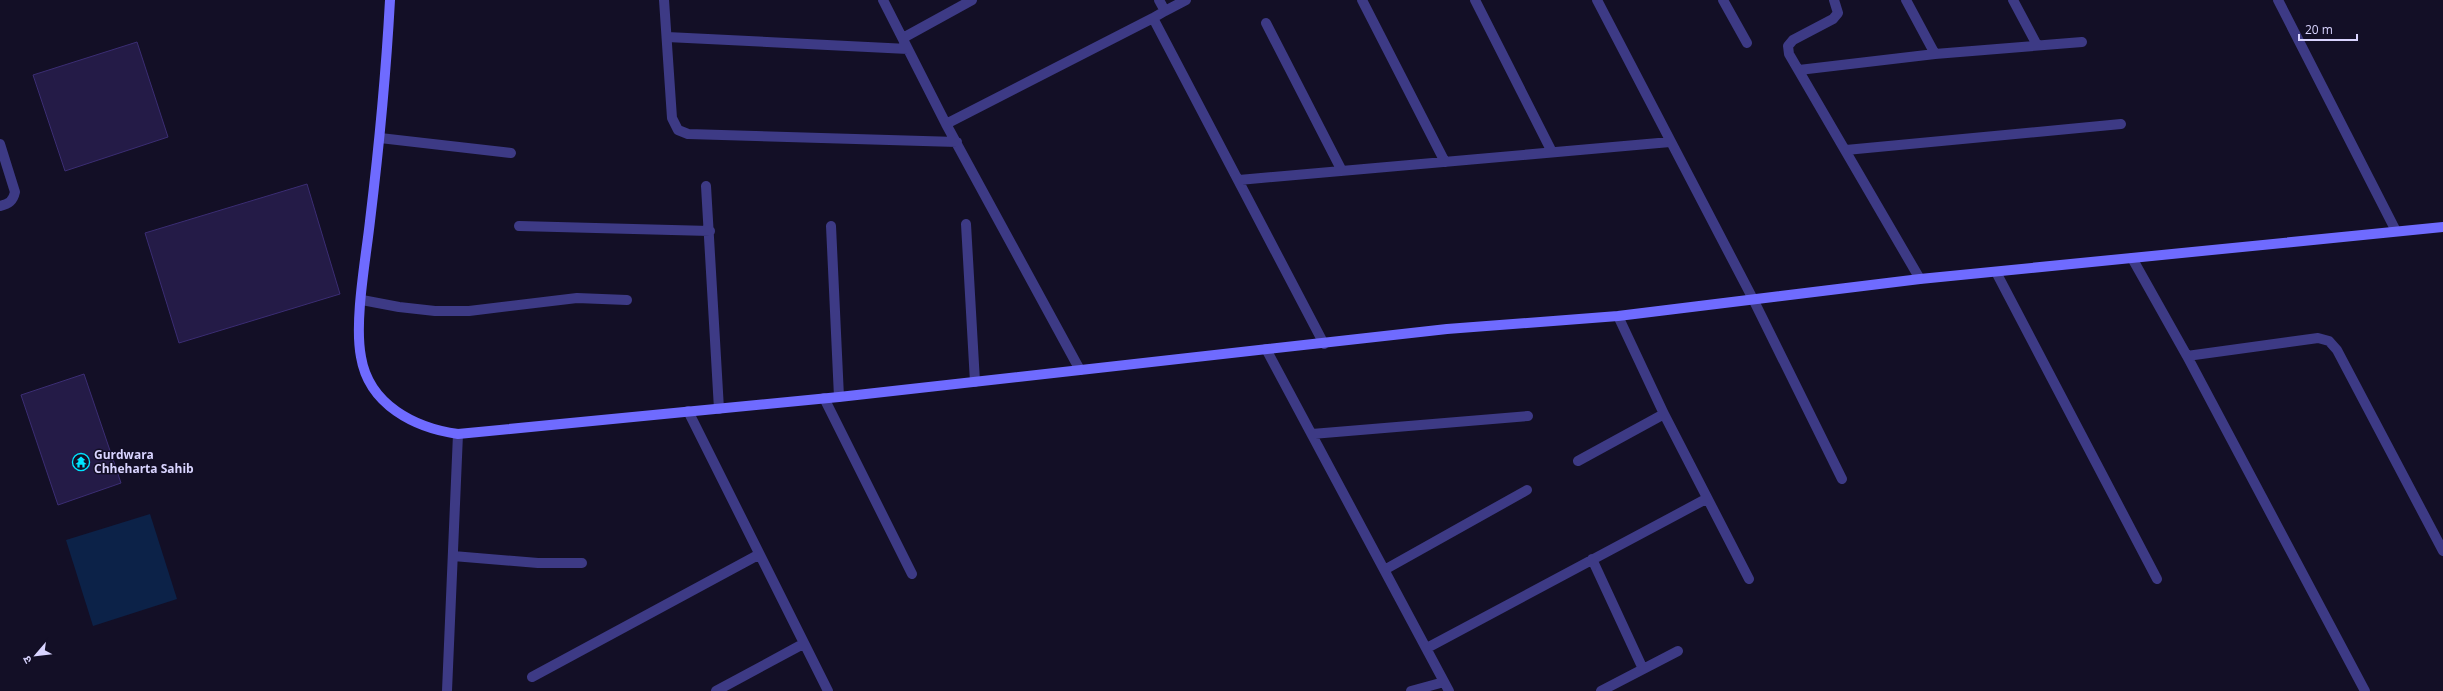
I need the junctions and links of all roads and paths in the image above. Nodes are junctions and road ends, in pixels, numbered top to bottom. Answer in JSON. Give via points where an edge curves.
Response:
{"nodes":[{"id":1,"x":390,"y":0,"type":"edge"},
{"id":2,"x":664,"y":0,"type":"edge"},
{"id":3,"x":883,"y":0,"type":"edge"},
{"id":4,"x":972,"y":0,"type":"edge"},
{"id":5,"x":1159,"y":0,"type":"edge"},
{"id":6,"x":1186,"y":0,"type":"edge"},
{"id":7,"x":1362,"y":0,"type":"edge"},
{"id":8,"x":1475,"y":0,"type":"edge"},
{"id":9,"x":1597,"y":0,"type":"edge"},
{"id":10,"x":1723,"y":0,"type":"edge"},
{"id":11,"x":1834,"y":0,"type":"edge"},
{"id":12,"x":1906,"y":0,"type":"edge"},
{"id":13,"x":2013,"y":0,"type":"edge"},
{"id":14,"x":2278,"y":0,"type":"edge"},
{"id":15,"x":1165,"y":11,"type":"junction"},
{"id":16,"x":1153,"y":18,"type":"junction"},
{"id":17,"x":1266,"y":22,"type":"dead end"},
{"id":18,"x":667,"y":37,"type":"junction"},
{"id":19,"x":902,"y":38,"type":"junction"},
{"id":20,"x":2082,"y":42,"type":"dead end"},
{"id":21,"x":1747,"y":43,"type":"dead end"},
{"id":22,"x":2037,"y":45,"type":"junction"},
{"id":23,"x":908,"y":49,"type":"junction"},
{"id":24,"x":1935,"y":54,"type":"junction"},
{"id":25,"x":1799,"y":70,"type":"junction"},
{"id":26,"x":946,"y":124,"type":"junction"},
{"id":27,"x":2121,"y":124,"type":"dead end"},
{"id":28,"x":380,"y":138,"type":"junction"},
{"id":29,"x":956,"y":142,"type":"junction"},
{"id":30,"x":1670,"y":142,"type":"junction"},
{"id":31,"x":0,"y":144,"type":"edge"},
{"id":32,"x":1846,"y":150,"type":"junction"},
{"id":33,"x":1552,"y":152,"type":"junction"},
{"id":34,"x":511,"y":153,"type":"dead end"},
{"id":35,"x":1445,"y":162,"type":"junction"},
{"id":36,"x":1342,"y":171,"type":"junction"},
{"id":37,"x":1239,"y":180,"type":"junction"},
{"id":38,"x":706,"y":186,"type":"dead end"},
{"id":39,"x":0,"y":206,"type":"edge"},
{"id":40,"x":966,"y":224,"type":"dead end"},
{"id":41,"x":519,"y":226,"type":"dead end"},
{"id":42,"x":831,"y":226,"type":"dead end"},
{"id":43,"x":2443,"y":227,"type":"edge"},
{"id":44,"x":710,"y":231,"type":"junction"},
{"id":45,"x":2396,"y":231,"type":"junction"},
{"id":46,"x":2132,"y":258,"type":"junction"},
{"id":47,"x":1996,"y":272,"type":"junction"},
{"id":48,"x":1920,"y":279,"type":"junction"},
{"id":49,"x":1753,"y":299,"type":"junction"},
{"id":50,"x":362,"y":300,"type":"junction"},
{"id":51,"x":627,"y":300,"type":"dead end"},
{"id":52,"x":1618,"y":316,"type":"junction"},
{"id":53,"x":1324,"y":344,"type":"junction"},
{"id":54,"x":1266,"y":349,"type":"junction"},
{"id":55,"x":2187,"y":356,"type":"junction"},
{"id":56,"x":1080,"y":370,"type":"junction"},
{"id":57,"x":975,"y":382,"type":"junction"},
{"id":58,"x":839,"y":397,"type":"junction"},
{"id":59,"x":824,"y":398,"type":"junction"},
{"id":60,"x":719,"y":409,"type":"junction"},
{"id":61,"x":688,"y":411,"type":"junction"},
{"id":62,"x":1664,"y":414,"type":"junction"},
{"id":63,"x":1528,"y":416,"type":"dead end"},
{"id":64,"x":458,"y":434,"type":"junction"},
{"id":65,"x":1312,"y":434,"type":"junction"},
{"id":66,"x":1578,"y":461,"type":"dead end"},
{"id":67,"x":1842,"y":479,"type":"dead end"},
{"id":68,"x":1527,"y":490,"type":"dead end"},
{"id":69,"x":1706,"y":499,"type":"junction"},
{"id":70,"x":2443,"y":550,"type":"edge"},
{"id":71,"x":758,"y":555,"type":"junction"},
{"id":72,"x":453,"y":556,"type":"junction"},
{"id":73,"x":1592,"y":559,"type":"junction"},
{"id":74,"x":582,"y":562,"type":"dead end"},
{"id":75,"x":1386,"y":569,"type":"junction"},
{"id":76,"x":912,"y":574,"type":"dead end"},
{"id":77,"x":1749,"y":579,"type":"dead end"},
{"id":78,"x":2157,"y":579,"type":"dead end"},
{"id":79,"x":803,"y":644,"type":"junction"},
{"id":80,"x":1426,"y":648,"type":"junction"},
{"id":81,"x":1678,"y":651,"type":"dead end"},
{"id":82,"x":1643,"y":669,"type":"junction"},
{"id":83,"x":532,"y":677,"type":"dead end"},
{"id":84,"x":1447,"y":686,"type":"edge"},
{"id":85,"x":447,"y":691,"type":"edge"},
{"id":86,"x":716,"y":691,"type":"edge"},
{"id":87,"x":828,"y":691,"type":"edge"},
{"id":88,"x":1411,"y":691,"type":"edge"},
{"id":89,"x":1601,"y":691,"type":"edge"},
{"id":90,"x":2365,"y":691,"type":"edge"}],
"edges":[{"from":1,"to":28,"type":"street"},
{"from":2,"to":18,"type":"street"},
{"from":3,"to":19,"type":"street"},
{"from":4,"to":19,"type":"street"},
{"from":5,"to":15,"type":"street"},
{"from":6,"to":15,"type":"street"},
{"from":7,"to":35,"type":"street"},
{"from":8,"to":33,"type":"street"},
{"from":9,"to":30,"type":"street"},
{"from":10,"to":21,"type":"street"},
{"from":11,"to":25,"type":"street","via":[[1838,13],[1833,19],[1793,40],[1788,46],[1789,54]]},
{"from":12,"to":24,"type":"street"},
{"from":13,"to":22,"type":"street"},
{"from":14,"to":45,"type":"street"},
{"from":15,"to":16,"type":"street"},
{"from":16,"to":26,"type":"street"},
{"from":16,"to":37,"type":"street"},
{"from":17,"to":36,"type":"street"},
{"from":18,"to":23,"type":"street"},
{"from":18,"to":29,"type":"street","via":[[672,118],[678,130],[688,134]]},
{"from":19,"to":23,"type":"street"},
{"from":20,"to":22,"type":"street"},
{"from":22,"to":24,"type":"street"},
{"from":23,"to":26,"type":"street"},
{"from":24,"to":25,"type":"street"},
{"from":25,"to":32,"type":"street"},
{"from":26,"to":29,"type":"street"},
{"from":27,"to":32,"type":"street"},
{"from":28,"to":34,"type":"street"},
{"from":28,"to":50,"type":"street"},
{"from":29,"to":56,"type":"street"},
{"from":30,"to":33,"type":"street"},
{"from":30,"to":49,"type":"street"},
{"from":31,"to":39,"type":"street","via":[[15,192],[13,199]]},
{"from":32,"to":48,"type":"street"},
{"from":33,"to":35,"type":"street"},
{"from":35,"to":36,"type":"street"},
{"from":36,"to":37,"type":"street"},
{"from":37,"to":53,"type":"street"},
{"from":38,"to":44,"type":"street"},
{"from":40,"to":57,"type":"street"},
{"from":41,"to":44,"type":"street"},
{"from":42,"to":58,"type":"street"},
{"from":43,"to":45,"type":"street"},
{"from":44,"to":60,"type":"street"},
{"from":45,"to":46,"type":"street"},
{"from":46,"to":47,"type":"street"},
{"from":46,"to":55,"type":"street"},
{"from":47,"to":48,"type":"street"},
{"from":47,"to":78,"type":"street"},
{"from":48,"to":49,"type":"street"},
{"from":49,"to":52,"type":"street"},
{"from":49,"to":67,"type":"street"},
{"from":50,"to":51,"type":"street","via":[[399,308],[455,311],[577,298]]},
{"from":50,"to":64,"type":"street","via":[[361,357],[384,402],[411,422]]},
{"from":52,"to":53,"type":"street","via":[[1447,329]]},
{"from":52,"to":62,"type":"street"},
{"from":53,"to":54,"type":"street"},
{"from":54,"to":56,"type":"street"},
{"from":54,"to":65,"type":"street"},
{"from":55,"to":70,"type":"street","via":[[2318,338],[2329,341],[2337,350]]},
{"from":55,"to":90,"type":"street"},
{"from":56,"to":57,"type":"street"},
{"from":57,"to":58,"type":"street"},
{"from":58,"to":59,"type":"street"},
{"from":59,"to":60,"type":"street"},
{"from":59,"to":76,"type":"street"},
{"from":60,"to":61,"type":"street"},
{"from":61,"to":64,"type":"street"},
{"from":61,"to":71,"type":"street"},
{"from":62,"to":66,"type":"street"},
{"from":62,"to":69,"type":"street"},
{"from":63,"to":65,"type":"street"},
{"from":64,"to":72,"type":"street"},
{"from":65,"to":75,"type":"street"},
{"from":68,"to":75,"type":"street"},
{"from":69,"to":73,"type":"street"},
{"from":69,"to":77,"type":"street"},
{"from":71,"to":79,"type":"street"},
{"from":71,"to":83,"type":"street"},
{"from":72,"to":74,"type":"street","via":[[538,563]]},
{"from":72,"to":85,"type":"street"},
{"from":73,"to":80,"type":"street"},
{"from":73,"to":82,"type":"street"},
{"from":75,"to":80,"type":"street"},
{"from":79,"to":86,"type":"street"},
{"from":79,"to":87,"type":"street"},
{"from":80,"to":84,"type":"street"},
{"from":81,"to":82,"type":"street"},
{"from":82,"to":89,"type":"street"},
{"from":84,"to":88,"type":"street"}]}
